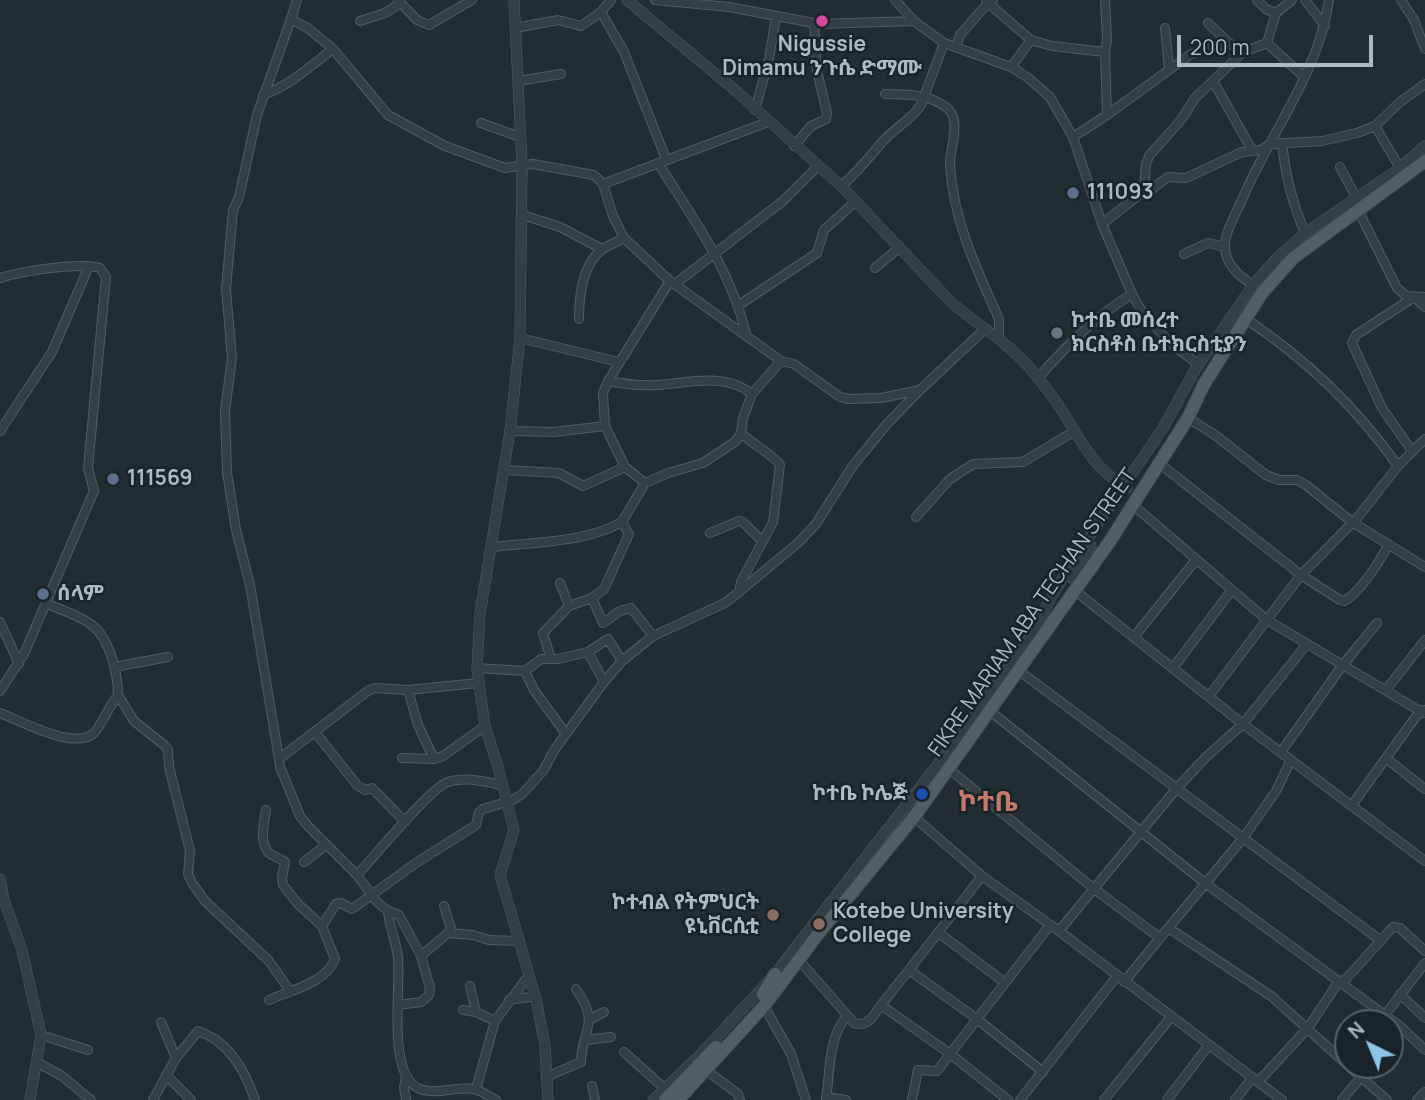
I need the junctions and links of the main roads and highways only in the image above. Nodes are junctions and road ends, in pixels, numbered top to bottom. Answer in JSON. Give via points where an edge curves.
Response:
{"nodes":[{"id":1,"x":1425,"y":161,"type":"edge"},
{"id":2,"x":1042,"y":619,"type":"road end"},
{"id":3,"x":1043,"y":636,"type":"junction"},
{"id":4,"x":775,"y":974,"type":"road end"},
{"id":5,"x":665,"y":1094,"type":"edge"},
{"id":6,"x":678,"y":1100,"type":"edge"}],
"edges":[{"from":1,"to":3,"type":"main road","name":"FIKRE MARIAM ABA TECHAN STREET","via":[[1357,204],[1293,258],[1262,293],[1160,464]]},
{"from":2,"to":3,"type":"main road"},
{"from":3,"to":6,"type":"main road","name":"FIKRE MARIAM ABA TECHAN STREET","via":[[914,817],[764,1006]]},
{"from":4,"to":5,"type":"main road","via":[[736,1027]]}]}
